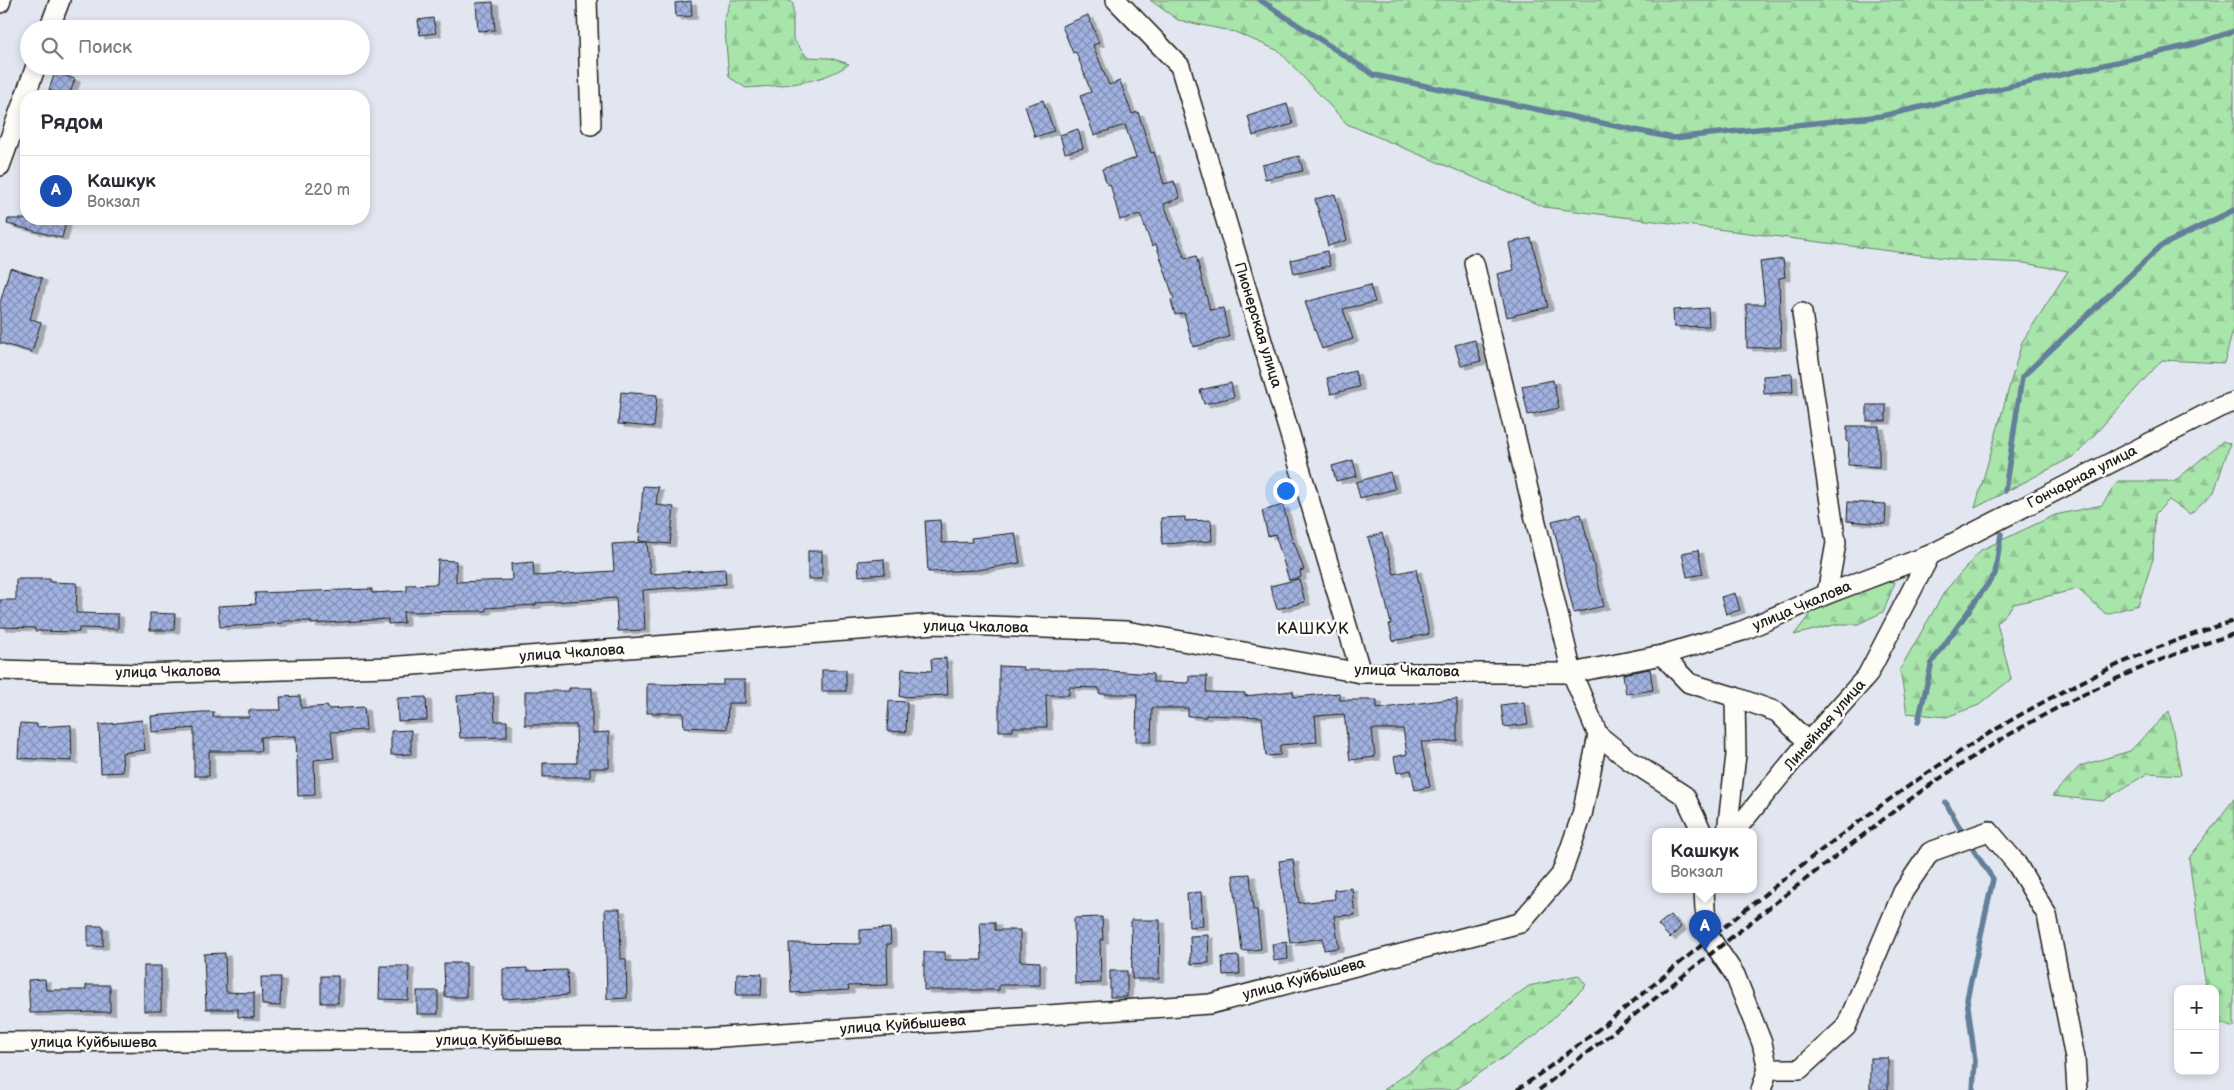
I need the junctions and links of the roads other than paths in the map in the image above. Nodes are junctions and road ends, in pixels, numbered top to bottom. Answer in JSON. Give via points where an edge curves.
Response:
{"nodes":[{"id":1,"x":60,"y":0,"type":"edge"},
{"id":2,"x":587,"y":0,"type":"edge"},
{"id":3,"x":1116,"y":0,"type":"edge"},
{"id":4,"x":52,"y":20,"type":"edge"},
{"id":5,"x":33,"y":75,"type":"edge"},
{"id":6,"x":27,"y":90,"type":"edge"},
{"id":7,"x":20,"y":110,"type":"edge"},
{"id":8,"x":591,"y":125,"type":"dead end"},
{"id":9,"x":0,"y":166,"type":"edge"},
{"id":10,"x":1474,"y":263,"type":"dead end"},
{"id":11,"x":1802,"y":313,"type":"dead end"},
{"id":12,"x":2234,"y":402,"type":"edge"},
{"id":13,"x":1930,"y":555,"type":"junction"},
{"id":14,"x":1827,"y":594,"type":"junction"},
{"id":15,"x":1662,"y":655,"type":"junction"},
{"id":16,"x":0,"y":670,"type":"edge"},
{"id":17,"x":1361,"y":672,"type":"junction"},
{"id":18,"x":1572,"y":672,"type":"junction"},
{"id":19,"x":1735,"y":696,"type":"junction"},
{"id":20,"x":1598,"y":735,"type":"junction"},
{"id":21,"x":1808,"y":742,"type":"junction"},
{"id":22,"x":1700,"y":828,"type":"edge"},
{"id":23,"x":1727,"y":828,"type":"edge"},
{"id":24,"x":1737,"y":828,"type":"edge"},
{"id":25,"x":1704,"y":893,"type":"edge"},
{"id":26,"x":0,"y":1042,"type":"edge"},
{"id":27,"x":1768,"y":1069,"type":"junction"},
{"id":28,"x":1762,"y":1090,"type":"edge"},
{"id":29,"x":2077,"y":1090,"type":"edge"}],
"edges":[{"from":1,"to":4,"type":"street"},
{"from":2,"to":8,"type":"street"},
{"from":3,"to":17,"type":"street","name":"Пионерская улица","via":[[1180,66]]},
{"from":5,"to":6,"type":"street"},
{"from":7,"to":9,"type":"street"},
{"from":10,"to":18,"type":"street"},
{"from":11,"to":14,"type":"street","via":[[1836,543]]},
{"from":12,"to":13,"type":"street","name":"Гончарная улица"},
{"from":13,"to":14,"type":"street","name":"улица Чкалова"},
{"from":13,"to":21,"type":"street","name":"Линейная улица","via":[[1868,676]]},
{"from":14,"to":15,"type":"street","name":"улица Чкалова","via":[[1742,631]]},
{"from":15,"to":18,"type":"street","name":"улица Чкалова"},
{"from":15,"to":19,"type":"street","via":[[1689,683]]},
{"from":16,"to":17,"type":"street","name":"улица Чкалова","via":[[139,674],[388,667],[935,624],[1126,631]]},
{"from":17,"to":18,"type":"street","name":"улица Чкалова"},
{"from":18,"to":20,"type":"street"},
{"from":19,"to":21,"type":"street","via":[[1777,712]]},
{"from":19,"to":23,"type":"street","via":[[1736,755]]},
{"from":20,"to":22,"type":"street","via":[[1629,760],[1685,796]]},
{"from":20,"to":26,"type":"street","name":"улица Куйбышева","via":[[1582,814],[1561,875],[1520,923],[1210,1004],[708,1038]]},
{"from":21,"to":24,"type":"street","name":"Линейная улица"},
{"from":25,"to":27,"type":"street","via":[[1710,938],[1735,975],[1762,1043]]},
{"from":27,"to":28,"type":"street"},
{"from":27,"to":29,"type":"street","via":[[1800,1069],[1846,1027],[1903,892],[1930,852],[1989,831],[2016,863],[2047,914],[2075,1058]]}]}
